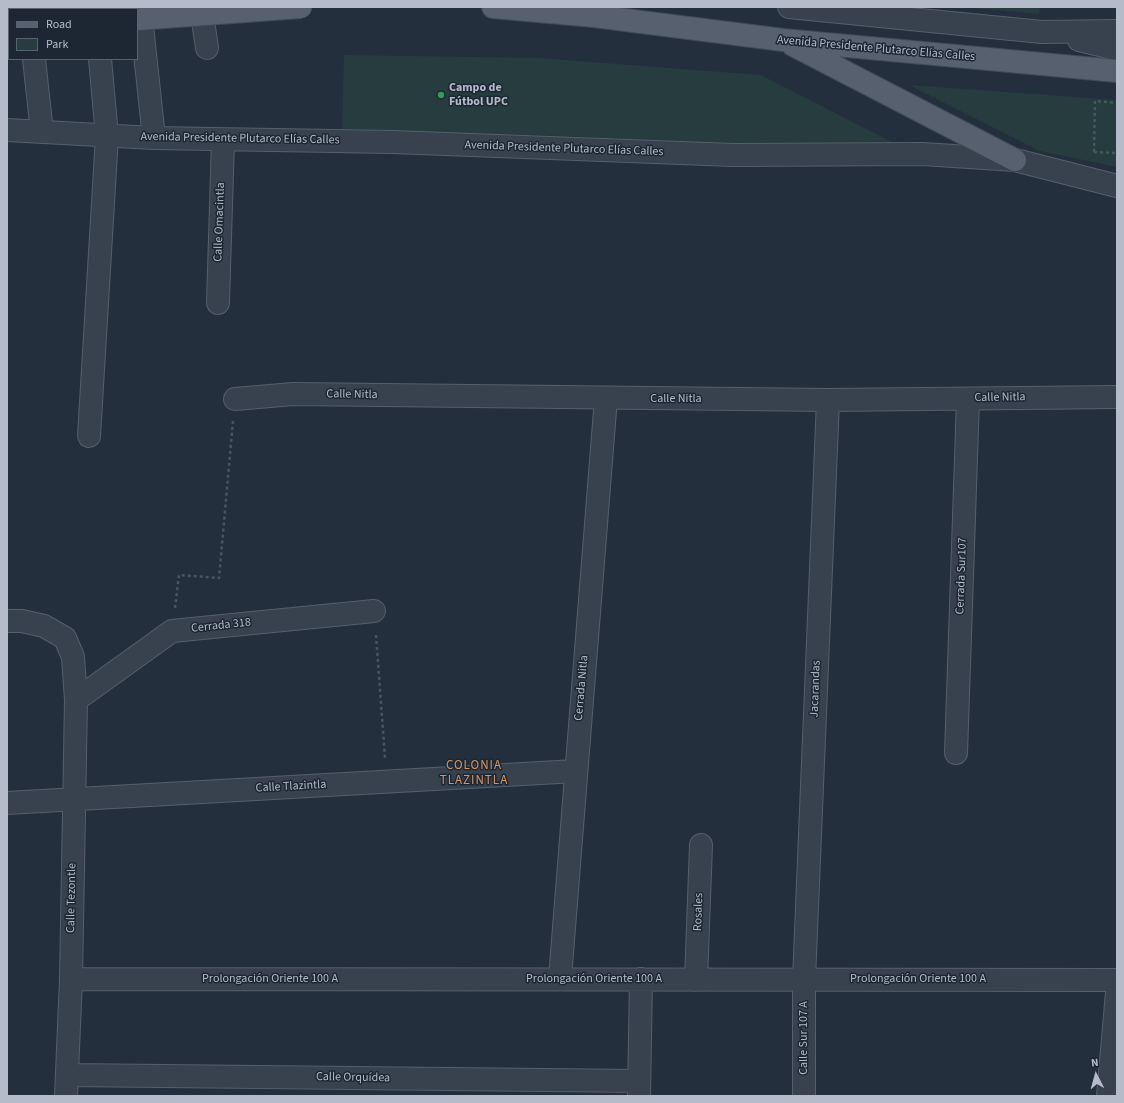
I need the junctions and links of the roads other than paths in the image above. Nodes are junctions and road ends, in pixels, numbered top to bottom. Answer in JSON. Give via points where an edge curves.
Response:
{"nodes":[{"id":1,"x":33,"y":7,"type":"edge"},
{"id":2,"x":140,"y":7,"type":"edge"},
{"id":3,"x":201,"y":7,"type":"edge"},
{"id":4,"x":301,"y":7,"type":"edge"},
{"id":5,"x":493,"y":7,"type":"edge"},
{"id":6,"x":789,"y":7,"type":"edge"},
{"id":7,"x":28,"y":8,"type":"edge"},
{"id":8,"x":138,"y":19,"type":"edge"},
{"id":9,"x":1117,"y":31,"type":"edge"},
{"id":10,"x":1042,"y":32,"type":"junction"},
{"id":11,"x":783,"y":40,"type":"junction"},
{"id":12,"x":206,"y":48,"type":"dead end"},
{"id":13,"x":1117,"y":49,"type":"edge"},
{"id":14,"x":34,"y":60,"type":"edge"},
{"id":15,"x":100,"y":60,"type":"edge"},
{"id":16,"x":1117,"y":71,"type":"edge"},
{"id":17,"x":7,"y":130,"type":"edge"},
{"id":18,"x":42,"y":132,"type":"junction"},
{"id":19,"x":107,"y":136,"type":"junction"},
{"id":20,"x":154,"y":138,"type":"junction"},
{"id":21,"x":223,"y":140,"type":"junction"},
{"id":22,"x":1015,"y":160,"type":"junction"},
{"id":23,"x":1117,"y":186,"type":"edge"},
{"id":24,"x":218,"y":303,"type":"dead end"},
{"id":25,"x":1117,"y":397,"type":"edge"},
{"id":26,"x":606,"y":398,"type":"junction"},
{"id":27,"x":235,"y":399,"type":"road end"},
{"id":28,"x":968,"y":399,"type":"junction"},
{"id":29,"x":828,"y":400,"type":"junction"},
{"id":30,"x":89,"y":436,"type":"dead end"},
{"id":31,"x":374,"y":611,"type":"road end"},
{"id":32,"x":7,"y":621,"type":"edge"},
{"id":33,"x":76,"y":700,"type":"junction"},
{"id":34,"x":956,"y":753,"type":"dead end"},
{"id":35,"x":576,"y":771,"type":"junction"},
{"id":36,"x":73,"y":799,"type":"junction"},
{"id":37,"x":7,"y":803,"type":"edge"},
{"id":38,"x":701,"y":845,"type":"dead end"},
{"id":39,"x":71,"y":978,"type":"junction"},
{"id":40,"x":560,"y":978,"type":"junction"},
{"id":41,"x":641,"y":979,"type":"junction"},
{"id":42,"x":804,"y":979,"type":"junction"},
{"id":43,"x":696,"y":980,"type":"junction"},
{"id":44,"x":1117,"y":980,"type":"edge"},
{"id":45,"x":1117,"y":992,"type":"edge"},
{"id":46,"x":67,"y":1075,"type":"junction"},
{"id":47,"x":639,"y":1088,"type":"edge"},
{"id":48,"x":66,"y":1096,"type":"edge"},
{"id":49,"x":804,"y":1096,"type":"edge"},
{"id":50,"x":1108,"y":1096,"type":"edge"}],
"edges":[{"from":1,"to":7,"type":"street","bridge":true},
{"from":2,"to":20,"type":"street"},
{"from":3,"to":12,"type":"street"},
{"from":4,"to":8,"type":"main road","bridge":true},
{"from":5,"to":11,"type":"main road","name":"Avenida Presidente Plutarco Elías Calles","via":[[594,16]]},
{"from":6,"to":10,"type":"street"},
{"from":9,"to":10,"type":"street"},
{"from":10,"to":13,"type":"street"},
{"from":11,"to":16,"type":"main road","name":"Avenida Presidente Plutarco Elías Calles"},
{"from":11,"to":22,"type":"main road"},
{"from":14,"to":18,"type":"street"},
{"from":15,"to":19,"type":"street"},
{"from":17,"to":18,"type":"street","name":"Avenida Presidente Plutarco Elías Calles"},
{"from":18,"to":19,"type":"street","name":"Avenida Presidente Plutarco Elías Calles"},
{"from":19,"to":20,"type":"street","name":"Avenida Presidente Plutarco Elías Calles"},
{"from":19,"to":30,"type":"street"},
{"from":20,"to":21,"type":"street","name":"Avenida Presidente Plutarco Elías Calles"},
{"from":21,"to":22,"type":"street","name":"Avenida Presidente Plutarco Elías Calles","via":[[393,142],[733,155],[923,154]]},
{"from":21,"to":24,"type":"street","name":"Calle Omacintla"},
{"from":22,"to":23,"type":"street","name":"Avenida Presidente Plutarco Elías Calles"},
{"from":25,"to":28,"type":"street","name":"Calle Nitla"},
{"from":26,"to":27,"type":"street","name":"Calle Nitla","via":[[293,394]]},
{"from":26,"to":29,"type":"street","name":"Calle Nitla"},
{"from":26,"to":35,"type":"street","name":"Cerrada Nitla"},
{"from":28,"to":29,"type":"street","name":"Calle Nitla"},
{"from":28,"to":34,"type":"street","name":"Cerrada Sur107"},
{"from":29,"to":42,"type":"street","name":"Jacarandas"},
{"from":31,"to":33,"type":"street","name":"Cerrada 318","via":[[172,631]]},
{"from":32,"to":33,"type":"street","name":"Calle Tezontle","via":[[22,621],[44,626],[65,638],[73,657]]},
{"from":33,"to":36,"type":"street","name":"Calle Tezontle"},
{"from":35,"to":36,"type":"street","name":"Calle Tlazintla"},
{"from":35,"to":40,"type":"street","name":"Cerrada Nitla"},
{"from":36,"to":37,"type":"street","name":"Calle Tlazintla"},
{"from":36,"to":39,"type":"street","name":"Calle Tezontle"},
{"from":38,"to":43,"type":"street","name":"Rosales"},
{"from":39,"to":40,"type":"street","name":"Prolongación Oriente 100 A"},
{"from":39,"to":46,"type":"street","name":"Calle Tezontle"},
{"from":40,"to":41,"type":"street","name":"Prolongación Oriente 100 A"},
{"from":41,"to":43,"type":"street","name":"Prolongación Oriente 100 A"},
{"from":41,"to":47,"type":"street"},
{"from":42,"to":43,"type":"street","name":"Prolongación Oriente 100 A"},
{"from":42,"to":44,"type":"street","name":"Prolongación Oriente 100 A"},
{"from":42,"to":49,"type":"street","name":"Calle Sur 107 A"},
{"from":45,"to":50,"type":"street"},
{"from":46,"to":47,"type":"street","name":"Calle Orquídea"},
{"from":46,"to":48,"type":"street","name":"Calle Tezontle"}]}
